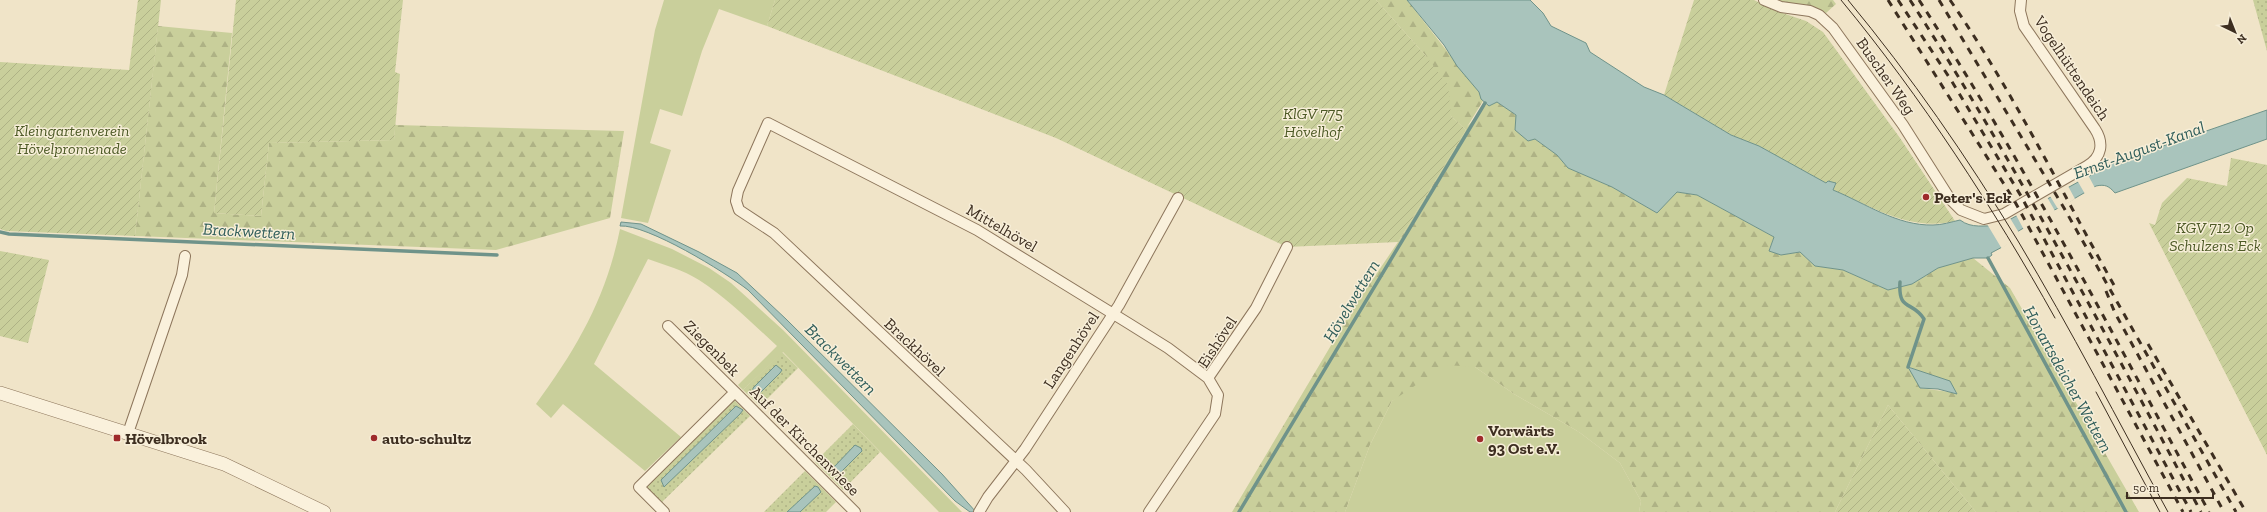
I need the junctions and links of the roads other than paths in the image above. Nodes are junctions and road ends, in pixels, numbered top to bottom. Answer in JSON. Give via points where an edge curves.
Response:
{"nodes":[{"id":1,"x":1764,"y":0,"type":"edge"},
{"id":2,"x":2021,"y":0,"type":"edge"},
{"id":3,"x":768,"y":123,"type":"joint"},
{"id":4,"x":1178,"y":198,"type":"dead end"},
{"id":5,"x":1956,"y":206,"type":"joint"},
{"id":6,"x":1288,"y":246,"type":"dead end"},
{"id":7,"x":185,"y":256,"type":"dead end"},
{"id":8,"x":1113,"y":314,"type":"junction"},
{"id":9,"x":668,"y":326,"type":"dead end"},
{"id":10,"x":1208,"y":378,"type":"junction"},
{"id":11,"x":735,"y":392,"type":"junction"},
{"id":12,"x":0,"y":393,"type":"edge"},
{"id":13,"x":128,"y":433,"type":"junction"},
{"id":14,"x":1016,"y":461,"type":"junction"},
{"id":15,"x":324,"y":512,"type":"edge"},
{"id":16,"x":664,"y":512,"type":"edge"},
{"id":17,"x":855,"y":512,"type":"edge"},
{"id":18,"x":979,"y":512,"type":"edge"},
{"id":19,"x":1065,"y":512,"type":"edge"},
{"id":20,"x":1149,"y":512,"type":"edge"}],
"edges":[{"from":1,"to":5,"type":"street","name":"Buscher Weg","via":[[1781,7],[1810,10],[1833,28]]},
{"from":2,"to":5,"type":"street","name":"Vogelhüttendeich","via":[[2020,10],[2024,26],[2095,129],[2100,140],[2100,151],[2092,163],[2004,214],[1978,218]]},
{"from":3,"to":8,"type":"street","name":"Mittelhövel","via":[[977,230]]},
{"from":3,"to":14,"type":"street","name":"Brackhövel","via":[[738,191],[736,201],[739,210],[774,234]]},
{"from":4,"to":8,"type":"street","name":"Langenhövel"},
{"from":6,"to":10,"type":"street","name":"Eishövel","via":[[1256,308]]},
{"from":7,"to":13,"type":"street","via":[[182,275]]},
{"from":8,"to":10,"type":"street","name":"Mittelhövel","via":[[1168,348]]},
{"from":8,"to":14,"type":"street","name":"Langenhövel"},
{"from":9,"to":11,"type":"street","name":"Ziegenbek"},
{"from":10,"to":20,"type":"street","name":"Eishövel","via":[[1218,395],[1215,414]]},
{"from":11,"to":16,"type":"street","name":"Auf der Kirchenwiese","via":[[639,487]]},
{"from":11,"to":17,"type":"street","name":"Auf der Kirchenwiese"},
{"from":12,"to":13,"type":"street"},
{"from":13,"to":15,"type":"street","via":[[224,464]]},
{"from":14,"to":18,"type":"street","name":"Langenhövel"},
{"from":14,"to":19,"type":"street","name":"Brackhövel"}]}
